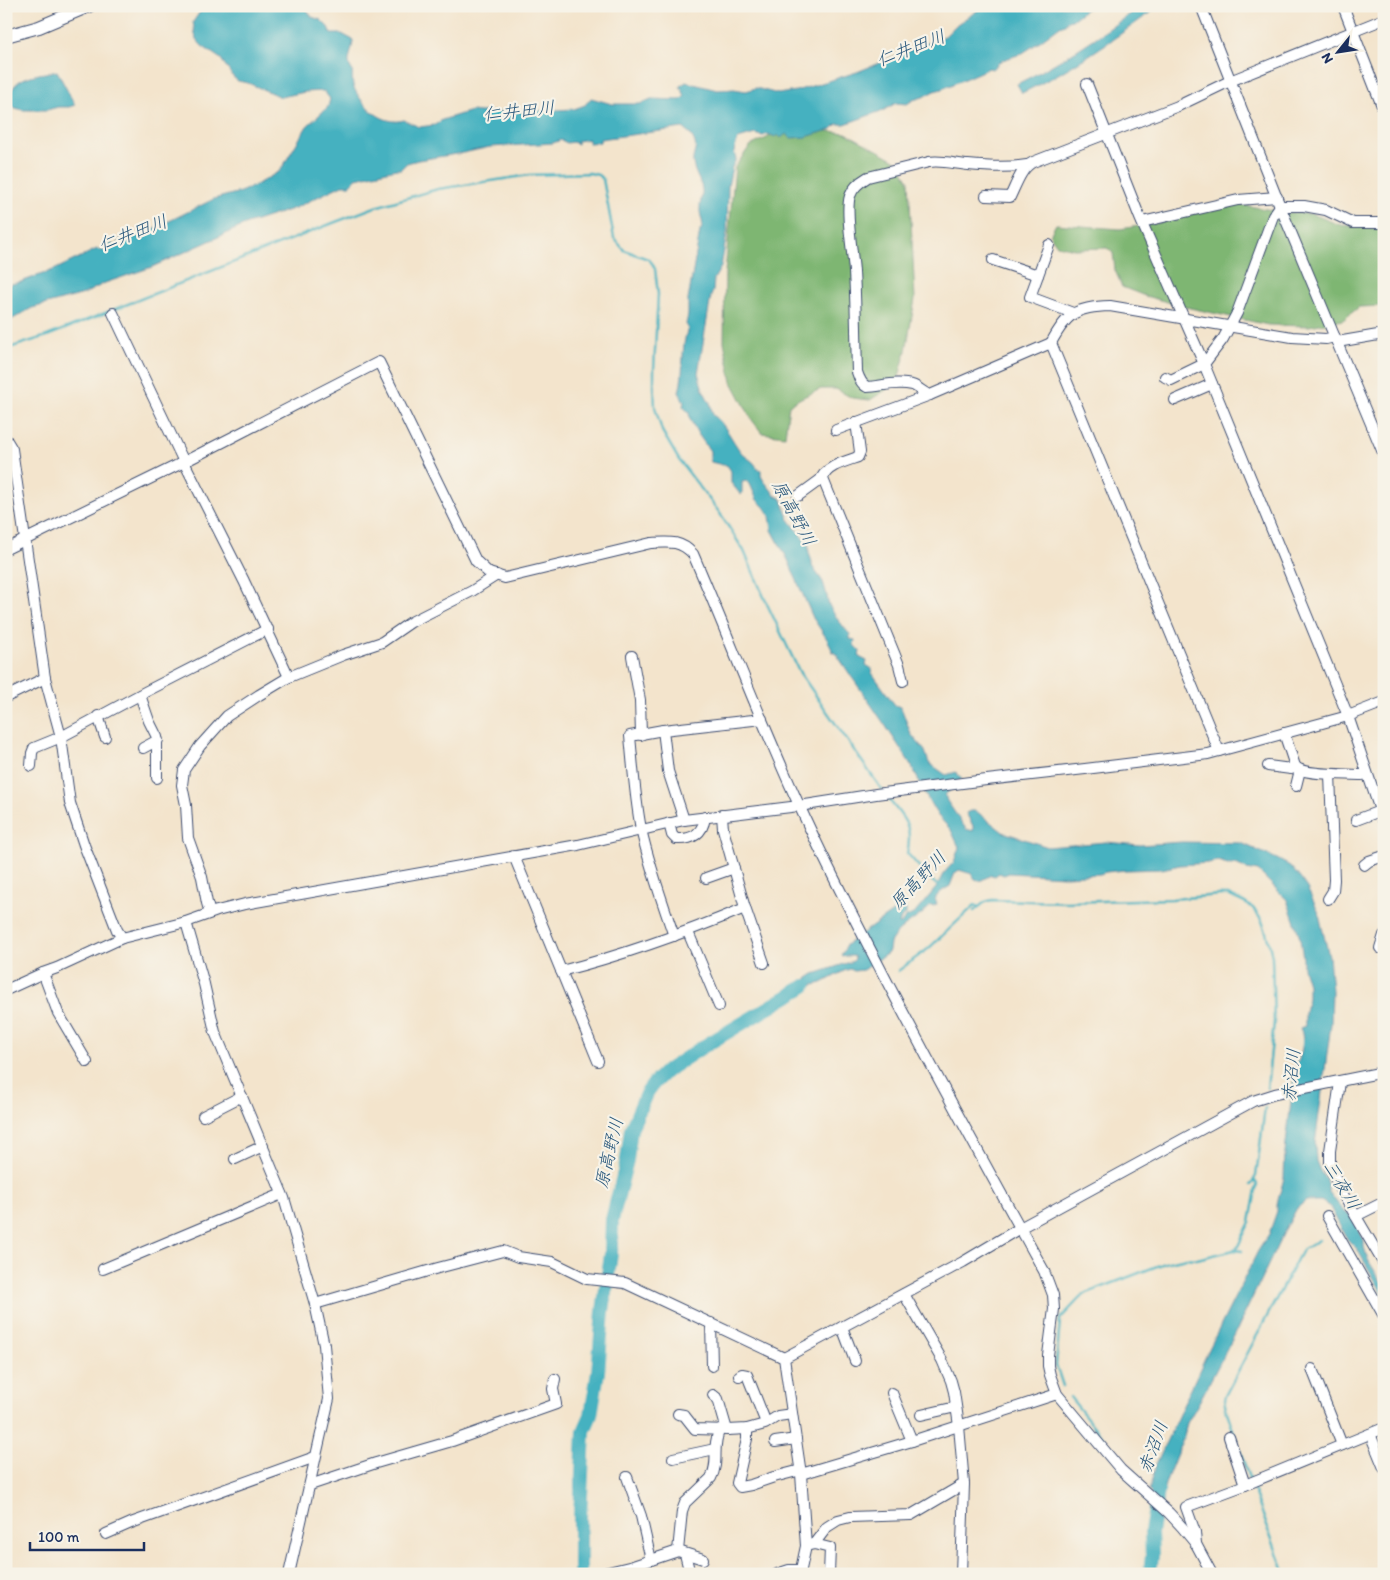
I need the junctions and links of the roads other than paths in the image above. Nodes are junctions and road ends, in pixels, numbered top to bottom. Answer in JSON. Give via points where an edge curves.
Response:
{"nodes":[{"id":1,"x":88,"y":6,"type":"edge"},
{"id":2,"x":1201,"y":6,"type":"edge"},
{"id":3,"x":1343,"y":6,"type":"edge"},
{"id":4,"x":1384,"y":19,"type":"edge"},
{"id":5,"x":1353,"y":32,"type":"junction"},
{"id":6,"x":6,"y":36,"type":"edge"},
{"id":7,"x":1230,"y":81,"type":"junction"},
{"id":8,"x":1087,"y":84,"type":"dead end"},
{"id":9,"x":1384,"y":111,"type":"edge"},
{"id":10,"x":1107,"y":133,"type":"junction"},
{"id":11,"x":1027,"y":165,"type":"junction"},
{"id":12,"x":986,"y":196,"type":"dead end"},
{"id":13,"x":1278,"y":201,"type":"junction"},
{"id":14,"x":1142,"y":222,"type":"junction"},
{"id":15,"x":1384,"y":223,"type":"edge"},
{"id":16,"x":1049,"y":245,"type":"dead end"},
{"id":17,"x":993,"y":260,"type":"dead end"},
{"id":18,"x":1038,"y":275,"type":"junction"},
{"id":19,"x":113,"y":313,"type":"dead end"},
{"id":20,"x":1072,"y":313,"type":"junction"},
{"id":21,"x":1184,"y":318,"type":"junction"},
{"id":22,"x":1230,"y":327,"type":"junction"},
{"id":23,"x":1384,"y":334,"type":"edge"},
{"id":24,"x":1336,"y":340,"type":"junction"},
{"id":25,"x":1050,"y":343,"type":"junction"},
{"id":26,"x":1204,"y":364,"type":"junction"},
{"id":27,"x":1164,"y":377,"type":"dead end"},
{"id":28,"x":1212,"y":384,"type":"junction"},
{"id":29,"x":930,"y":395,"type":"junction"},
{"id":30,"x":1174,"y":400,"type":"dead end"},
{"id":31,"x":856,"y":422,"type":"junction"},
{"id":32,"x":836,"y":430,"type":"dead end"},
{"id":33,"x":6,"y":439,"type":"edge"},
{"id":34,"x":1384,"y":455,"type":"edge"},
{"id":35,"x":184,"y":462,"type":"junction"},
{"id":36,"x":824,"y":474,"type":"junction"},
{"id":37,"x":798,"y":496,"type":"dead end"},
{"id":38,"x":25,"y":539,"type":"junction"},
{"id":39,"x":6,"y":548,"type":"edge"},
{"id":40,"x":497,"y":575,"type":"junction"},
{"id":41,"x":268,"y":630,"type":"junction"},
{"id":42,"x":632,"y":656,"type":"dead end"},
{"id":43,"x":290,"y":677,"type":"junction"},
{"id":44,"x":45,"y":678,"type":"junction"},
{"id":45,"x":903,"y":681,"type":"dead end"},
{"id":46,"x":140,"y":694,"type":"junction"},
{"id":47,"x":6,"y":697,"type":"edge"},
{"id":48,"x":1384,"y":702,"type":"edge"},
{"id":49,"x":98,"y":716,"type":"junction"},
{"id":50,"x":1348,"y":716,"type":"junction"},
{"id":51,"x":762,"y":719,"type":"junction"},
{"id":52,"x":663,"y":730,"type":"junction"},
{"id":53,"x":1284,"y":733,"type":"junction"},
{"id":54,"x":640,"y":734,"type":"junction"},
{"id":55,"x":61,"y":737,"type":"junction"},
{"id":56,"x":105,"y":737,"type":"dead end"},
{"id":57,"x":158,"y":740,"type":"junction"},
{"id":58,"x":143,"y":748,"type":"dead end"},
{"id":59,"x":1219,"y":751,"type":"junction"},
{"id":60,"x":31,"y":766,"type":"dead end"},
{"id":61,"x":1268,"y":766,"type":"dead end"},
{"id":62,"x":1298,"y":768,"type":"junction"},
{"id":63,"x":1368,"y":773,"type":"junction"},
{"id":64,"x":1330,"y":774,"type":"junction"},
{"id":65,"x":157,"y":778,"type":"dead end"},
{"id":66,"x":1296,"y":786,"type":"dead end"},
{"id":67,"x":799,"y":806,"type":"junction"},
{"id":68,"x":1380,"y":811,"type":"junction"},
{"id":69,"x":722,"y":815,"type":"junction"},
{"id":70,"x":705,"y":817,"type":"junction"},
{"id":71,"x":684,"y":820,"type":"junction"},
{"id":72,"x":1356,"y":820,"type":"dead end"},
{"id":73,"x":1384,"y":822,"type":"edge"},
{"id":74,"x":669,"y":823,"type":"junction"},
{"id":75,"x":642,"y":830,"type":"junction"},
{"id":76,"x":514,"y":856,"type":"junction"},
{"id":77,"x":1384,"y":856,"type":"edge"},
{"id":78,"x":1364,"y":865,"type":"dead end"},
{"id":79,"x":734,"y":868,"type":"junction"},
{"id":80,"x":706,"y":878,"type":"dead end"},
{"id":81,"x":1328,"y":899,"type":"dead end"},
{"id":82,"x":745,"y":908,"type":"junction"},
{"id":83,"x":210,"y":914,"type":"junction"},
{"id":84,"x":186,"y":922,"type":"junction"},
{"id":85,"x":688,"y":932,"type":"junction"},
{"id":86,"x":1384,"y":935,"type":"edge"},
{"id":87,"x":674,"y":936,"type":"junction"},
{"id":88,"x":122,"y":938,"type":"junction"},
{"id":89,"x":1380,"y":948,"type":"dead end"},
{"id":90,"x":764,"y":963,"type":"dead end"},
{"id":91,"x":561,"y":970,"type":"junction"},
{"id":92,"x":43,"y":973,"type":"junction"},
{"id":93,"x":6,"y":990,"type":"edge"},
{"id":94,"x":719,"y":1006,"type":"dead end"},
{"id":95,"x":598,"y":1061,"type":"dead end"},
{"id":96,"x":86,"y":1062,"type":"dead end"},
{"id":97,"x":1384,"y":1072,"type":"edge"},
{"id":98,"x":1340,"y":1082,"type":"junction"},
{"id":99,"x":242,"y":1096,"type":"junction"},
{"id":100,"x":203,"y":1116,"type":"dead end"},
{"id":101,"x":263,"y":1146,"type":"junction"},
{"id":102,"x":235,"y":1159,"type":"dead end"},
{"id":103,"x":282,"y":1194,"type":"junction"},
{"id":104,"x":1384,"y":1202,"type":"edge"},
{"id":105,"x":1327,"y":1216,"type":"dead end"},
{"id":106,"x":1356,"y":1216,"type":"junction"},
{"id":107,"x":1020,"y":1228,"type":"junction"},
{"id":108,"x":1384,"y":1264,"type":"edge"},
{"id":109,"x":103,"y":1269,"type":"dead end"},
{"id":110,"x":904,"y":1294,"type":"junction"},
{"id":111,"x":316,"y":1304,"type":"junction"},
{"id":112,"x":1384,"y":1316,"type":"edge"},
{"id":113,"x":711,"y":1323,"type":"junction"},
{"id":114,"x":842,"y":1327,"type":"junction"},
{"id":115,"x":784,"y":1358,"type":"junction"},
{"id":116,"x":855,"y":1362,"type":"dead end"},
{"id":117,"x":712,"y":1366,"type":"dead end"},
{"id":118,"x":1312,"y":1369,"type":"dead end"},
{"id":119,"x":739,"y":1376,"type":"dead end"},
{"id":120,"x":555,"y":1379,"type":"dead end"},
{"id":121,"x":892,"y":1393,"type":"dead end"},
{"id":122,"x":1057,"y":1394,"type":"junction"},
{"id":123,"x":713,"y":1395,"type":"dead end"},
{"id":124,"x":956,"y":1407,"type":"junction"},
{"id":125,"x":678,"y":1414,"type":"dead end"},
{"id":126,"x":792,"y":1414,"type":"junction"},
{"id":127,"x":921,"y":1415,"type":"dead end"},
{"id":128,"x":766,"y":1423,"type":"junction"},
{"id":129,"x":959,"y":1426,"type":"junction"},
{"id":130,"x":1384,"y":1428,"type":"edge"},
{"id":131,"x":747,"y":1429,"type":"junction"},
{"id":132,"x":723,"y":1430,"type":"junction"},
{"id":133,"x":1370,"y":1434,"type":"junction"},
{"id":134,"x":1229,"y":1438,"type":"dead end"},
{"id":135,"x":796,"y":1439,"type":"junction"},
{"id":136,"x":912,"y":1441,"type":"junction"},
{"id":137,"x":775,"y":1442,"type":"dead end"},
{"id":138,"x":1342,"y":1444,"type":"junction"},
{"id":139,"x":715,"y":1449,"type":"junction"},
{"id":140,"x":315,"y":1457,"type":"junction"},
{"id":141,"x":673,"y":1458,"type":"dead end"},
{"id":142,"x":1384,"y":1468,"type":"edge"},
{"id":143,"x":801,"y":1472,"type":"junction"},
{"id":144,"x":627,"y":1477,"type":"dead end"},
{"id":145,"x":964,"y":1484,"type":"junction"},
{"id":146,"x":1248,"y":1484,"type":"junction"},
{"id":147,"x":310,"y":1485,"type":"junction"},
{"id":148,"x":106,"y":1534,"type":"dead end"},
{"id":149,"x":1196,"y":1544,"type":"junction"},
{"id":150,"x":810,"y":1545,"type":"junction"},
{"id":151,"x":682,"y":1552,"type":"junction"},
{"id":152,"x":703,"y":1558,"type":"dead end"},
{"id":153,"x":650,"y":1560,"type":"junction"},
{"id":154,"x":635,"y":1570,"type":"edge"},
{"id":155,"x":800,"y":1572,"type":"edge"},
{"id":156,"x":289,"y":1574,"type":"edge"},
{"id":157,"x":600,"y":1574,"type":"edge"},
{"id":158,"x":690,"y":1574,"type":"edge"},
{"id":159,"x":777,"y":1574,"type":"edge"},
{"id":160,"x":829,"y":1574,"type":"edge"},
{"id":161,"x":961,"y":1574,"type":"edge"},
{"id":162,"x":1212,"y":1574,"type":"edge"}],
"edges":[{"from":1,"to":6,"type":"main road","via":[[39,27]]},
{"from":2,"to":7,"type":"street"},
{"from":3,"to":5,"type":"street"},
{"from":4,"to":5,"type":"street"},
{"from":5,"to":7,"type":"street"},
{"from":5,"to":9,"type":"street"},
{"from":7,"to":10,"type":"street","via":[[1178,106]]},
{"from":7,"to":13,"type":"street"},
{"from":8,"to":10,"type":"street"},
{"from":10,"to":11,"type":"street"},
{"from":10,"to":14,"type":"street"},
{"from":11,"to":12,"type":"street","via":[[1010,197]]},
{"from":11,"to":29,"type":"street","via":[[929,162],[868,177],[852,192],[850,223],[857,372],[868,387],[904,384]]},
{"from":13,"to":14,"type":"street","via":[[1238,200]]},
{"from":13,"to":15,"type":"street","via":[[1326,210],[1353,223]]},
{"from":13,"to":22,"type":"street"},
{"from":13,"to":24,"type":"street"},
{"from":14,"to":21,"type":"street"},
{"from":16,"to":18,"type":"street"},
{"from":17,"to":18,"type":"street"},
{"from":18,"to":20,"type":"street","via":[[1030,297]]},
{"from":19,"to":35,"type":"street"},
{"from":20,"to":21,"type":"street","via":[[1110,306]]},
{"from":20,"to":25,"type":"street"},
{"from":21,"to":22,"type":"street"},
{"from":21,"to":26,"type":"street"},
{"from":22,"to":24,"type":"street"},
{"from":22,"to":26,"type":"street"},
{"from":23,"to":24,"type":"street"},
{"from":24,"to":34,"type":"street"},
{"from":25,"to":29,"type":"street"},
{"from":25,"to":59,"type":"street"},
{"from":26,"to":27,"type":"street","via":[[1171,380]]},
{"from":26,"to":28,"type":"street"},
{"from":28,"to":30,"type":"street"},
{"from":28,"to":50,"type":"street"},
{"from":29,"to":31,"type":"street"},
{"from":31,"to":32,"type":"street"},
{"from":31,"to":36,"type":"street","via":[[858,457],[828,469]]},
{"from":33,"to":38,"type":"street","via":[[12,449]]},
{"from":35,"to":38,"type":"street"},
{"from":35,"to":40,"type":"street","via":[[378,362],[476,561]]},
{"from":35,"to":41,"type":"street"},
{"from":36,"to":37,"type":"street"},
{"from":36,"to":45,"type":"street"},
{"from":38,"to":39,"type":"street"},
{"from":38,"to":44,"type":"street"},
{"from":40,"to":43,"type":"street","via":[[382,642]]},
{"from":40,"to":51,"type":"street","via":[[505,578],[652,542],[686,546],[693,554]]},
{"from":41,"to":43,"type":"street"},
{"from":41,"to":46,"type":"street"},
{"from":42,"to":54,"type":"street","via":[[640,700]]},
{"from":43,"to":83,"type":"street","via":[[227,716],[184,770],[182,785],[188,838]]},
{"from":44,"to":47,"type":"street"},
{"from":44,"to":55,"type":"street"},
{"from":46,"to":49,"type":"street"},
{"from":46,"to":57,"type":"street"},
{"from":48,"to":50,"type":"street"},
{"from":49,"to":55,"type":"street"},
{"from":49,"to":56,"type":"street"},
{"from":50,"to":53,"type":"street"},
{"from":50,"to":63,"type":"street"},
{"from":51,"to":52,"type":"street"},
{"from":51,"to":67,"type":"street"},
{"from":52,"to":54,"type":"street"},
{"from":52,"to":71,"type":"street","via":[[668,771]]},
{"from":53,"to":59,"type":"street"},
{"from":53,"to":62,"type":"street"},
{"from":54,"to":75,"type":"street","via":[[630,736],[635,795]]},
{"from":55,"to":60,"type":"street","via":[[32,750]]},
{"from":55,"to":88,"type":"street","via":[[70,804]]},
{"from":57,"to":58,"type":"street"},
{"from":57,"to":65,"type":"street"},
{"from":59,"to":67,"type":"street","via":[[978,780]]},
{"from":61,"to":62,"type":"street"},
{"from":62,"to":64,"type":"street"},
{"from":62,"to":66,"type":"street"},
{"from":63,"to":64,"type":"street"},
{"from":63,"to":68,"type":"street"},
{"from":64,"to":81,"type":"street","via":[[1334,880]]},
{"from":67,"to":69,"type":"street"},
{"from":67,"to":107,"type":"street","via":[[880,968]]},
{"from":68,"to":72,"type":"street"},
{"from":68,"to":73,"type":"street"},
{"from":69,"to":70,"type":"street"},
{"from":69,"to":79,"type":"street"},
{"from":70,"to":71,"type":"street"},
{"from":70,"to":74,"type":"street","via":[[696,836],[679,840],[674,838]]},
{"from":71,"to":74,"type":"street"},
{"from":74,"to":75,"type":"street"},
{"from":75,"to":76,"type":"street"},
{"from":75,"to":87,"type":"street"},
{"from":76,"to":83,"type":"street","via":[[255,902]]},
{"from":76,"to":91,"type":"street"},
{"from":77,"to":78,"type":"street"},
{"from":79,"to":80,"type":"street"},
{"from":79,"to":82,"type":"street"},
{"from":82,"to":85,"type":"street"},
{"from":82,"to":90,"type":"street"},
{"from":83,"to":84,"type":"street"},
{"from":84,"to":88,"type":"street"},
{"from":84,"to":99,"type":"street","via":[[215,1032]]},
{"from":85,"to":87,"type":"street"},
{"from":85,"to":94,"type":"street"},
{"from":86,"to":89,"type":"street"},
{"from":87,"to":91,"type":"street","via":[[603,960]]},
{"from":88,"to":92,"type":"street"},
{"from":91,"to":95,"type":"street"},
{"from":92,"to":93,"type":"street"},
{"from":92,"to":96,"type":"street","via":[[58,1013]]},
{"from":97,"to":98,"type":"street"},
{"from":98,"to":106,"type":"street","via":[[1330,1166]]},
{"from":98,"to":107,"type":"street","via":[[1261,1097]]},
{"from":99,"to":100,"type":"street"},
{"from":99,"to":101,"type":"street"},
{"from":101,"to":102,"type":"street"},
{"from":101,"to":103,"type":"street"},
{"from":103,"to":109,"type":"street"},
{"from":103,"to":111,"type":"street"},
{"from":104,"to":106,"type":"street"},
{"from":105,"to":112,"type":"street"},
{"from":106,"to":108,"type":"street"},
{"from":107,"to":110,"type":"street"},
{"from":107,"to":122,"type":"street","via":[[1044,1271],[1053,1295],[1048,1366]]},
{"from":110,"to":114,"type":"street"},
{"from":110,"to":124,"type":"street","via":[[942,1360],[951,1380]]},
{"from":111,"to":113,"type":"street","via":[[503,1251],[518,1257],[552,1262],[587,1279],[625,1283]]},
{"from":111,"to":140,"type":"street","via":[[330,1399]]},
{"from":113,"to":115,"type":"street"},
{"from":113,"to":117,"type":"street"},
{"from":114,"to":115,"type":"street"},
{"from":114,"to":116,"type":"street"},
{"from":115,"to":126,"type":"street"},
{"from":118,"to":138,"type":"street"},
{"from":119,"to":128,"type":"street","via":[[747,1375]]},
{"from":120,"to":147,"type":"street","via":[[556,1404],[452,1441]]},
{"from":121,"to":136,"type":"street"},
{"from":122,"to":129,"type":"street"},
{"from":122,"to":149,"type":"street","via":[[1121,1470],[1169,1513]]},
{"from":123,"to":132,"type":"street","via":[[718,1399]]},
{"from":124,"to":127,"type":"street"},
{"from":124,"to":129,"type":"street"},
{"from":125,"to":132,"type":"street","via":[[684,1415],[694,1429]]},
{"from":126,"to":128,"type":"street","via":[[778,1416]]},
{"from":126,"to":135,"type":"street"},
{"from":128,"to":131,"type":"street"},
{"from":129,"to":136,"type":"street"},
{"from":129,"to":145,"type":"street"},
{"from":130,"to":133,"type":"street"},
{"from":131,"to":132,"type":"street"},
{"from":131,"to":143,"type":"street","via":[[738,1485],[742,1487]]},
{"from":132,"to":139,"type":"street","via":[[715,1438]]},
{"from":133,"to":138,"type":"street"},
{"from":133,"to":142,"type":"street"},
{"from":134,"to":146,"type":"street"},
{"from":135,"to":137,"type":"street"},
{"from":135,"to":143,"type":"street"},
{"from":136,"to":143,"type":"street"},
{"from":138,"to":146,"type":"street"},
{"from":139,"to":141,"type":"street"},
{"from":139,"to":151,"type":"street","via":[[711,1478],[685,1503],[682,1511]]},
{"from":140,"to":147,"type":"street"},
{"from":140,"to":148,"type":"street"},
{"from":143,"to":150,"type":"street"},
{"from":144,"to":153,"type":"street","via":[[641,1516]]},
{"from":145,"to":150,"type":"street","via":[[911,1515],[850,1516],[838,1520],[827,1526]]},
{"from":145,"to":161,"type":"street"},
{"from":146,"to":149,"type":"street","via":[[1186,1507]]},
{"from":147,"to":156,"type":"street"},
{"from":149,"to":162,"type":"street"},
{"from":150,"to":155,"type":"street"},
{"from":150,"to":160,"type":"street","via":[[830,1548]]},
{"from":151,"to":152,"type":"street"},
{"from":151,"to":153,"type":"street"},
{"from":151,"to":158,"type":"street"},
{"from":153,"to":154,"type":"street"},
{"from":154,"to":157,"type":"street"},
{"from":155,"to":159,"type":"street","via":[[789,1570]]}]}
